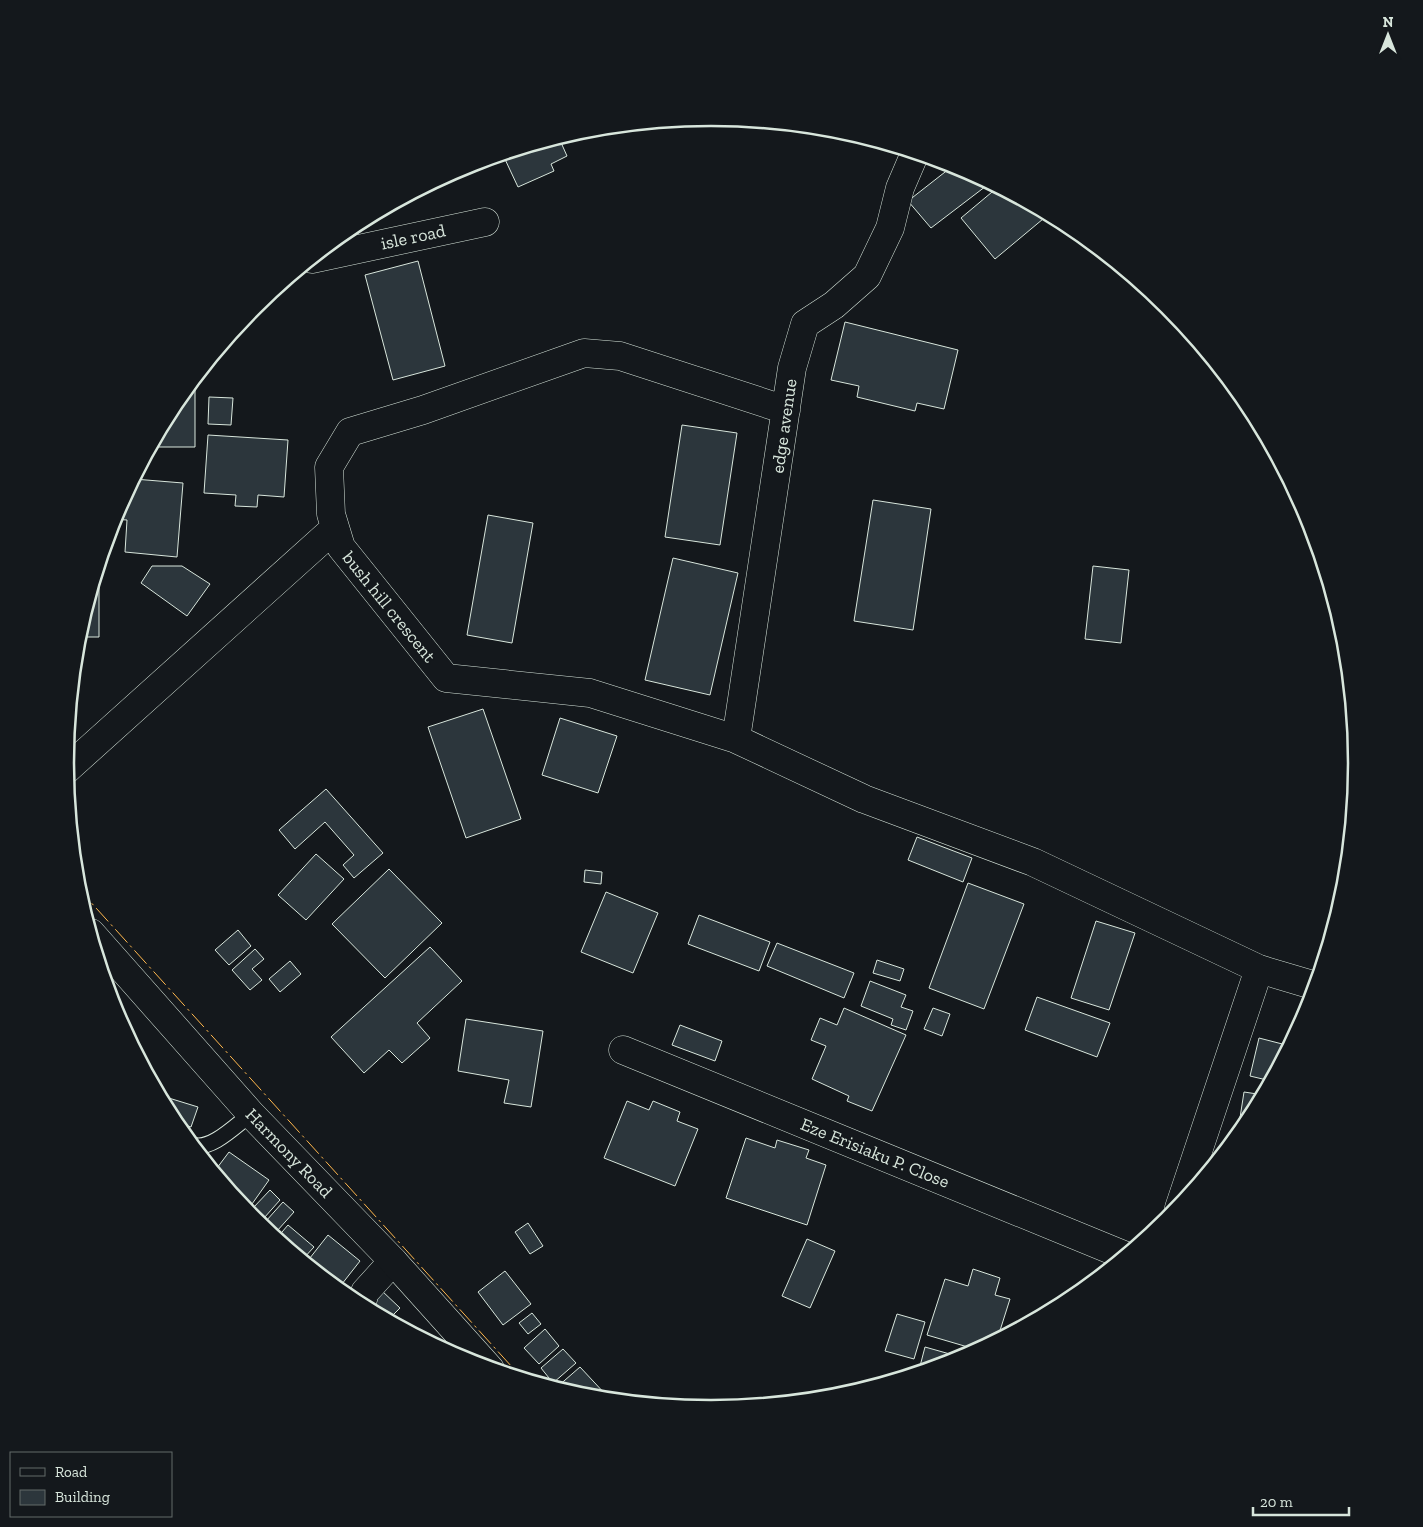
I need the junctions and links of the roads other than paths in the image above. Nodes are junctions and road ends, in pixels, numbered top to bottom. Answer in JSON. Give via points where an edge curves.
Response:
{"nodes":[{"id":1,"x":912,"y":159,"type":"edge"},
{"id":2,"x":485,"y":222,"type":"dead end"},
{"id":3,"x":326,"y":256,"type":"edge"},
{"id":4,"x":786,"y":410,"type":"junction"},
{"id":5,"x":335,"y":528,"type":"junction"},
{"id":6,"x":736,"y":738,"type":"junction"},
{"id":7,"x":74,"y":763,"type":"edge"},
{"id":8,"x":99,"y":942,"type":"edge"},
{"id":9,"x":1259,"y":969,"type":"junction"},
{"id":10,"x":1309,"y":984,"type":"edge"},
{"id":11,"x":623,"y":1050,"type":"dead end"},
{"id":12,"x":251,"y":1114,"type":"junction"},
{"id":13,"x":201,"y":1145,"type":"edge"},
{"id":14,"x":1185,"y":1190,"type":"edge"},
{"id":15,"x":1119,"y":1253,"type":"edge"},
{"id":16,"x":393,"y":1261,"type":"junction"},
{"id":17,"x":363,"y":1298,"type":"edge"},
{"id":18,"x":480,"y":1357,"type":"edge"}],
"edges":[{"from":1,"to":4,"type":"street","name":"edge avenue","via":[[900,188],[890,228],[867,276],[834,305],[805,324],[792,368]]},
{"from":2,"to":3,"type":"street","name":"isle road"},
{"from":4,"to":5,"type":"street","name":"bush hill crescent","via":[[620,356],[584,353],[424,410],[350,432],[329,467],[331,514]]},
{"from":4,"to":6,"type":"street","name":"edge avenue"},
{"from":5,"to":6,"type":"street","name":"bush hill crescent","via":[[341,547],[446,678],[590,693]]},
{"from":5,"to":7,"type":"street"},
{"from":6,"to":9,"type":"street","name":"bush hill crescent","via":[[864,799],[1034,862]]},
{"from":8,"to":12,"type":"street","name":"Harmony Road"},
{"from":9,"to":10,"type":"street","name":"bush hill crescent"},
{"from":9,"to":14,"type":"street"},
{"from":11,"to":15,"type":"street","name":"Eze Erisiaku P. Close"},
{"from":12,"to":13,"type":"lane","via":[[210,1144]]},
{"from":12,"to":16,"type":"street","name":"Harmony Road"},
{"from":16,"to":17,"type":"street"},
{"from":16,"to":18,"type":"street","name":"Harmony Road"}]}
